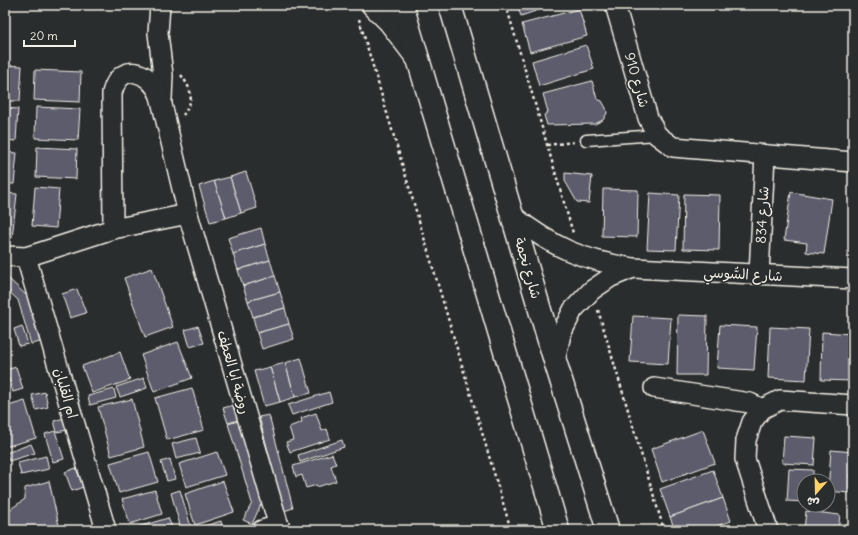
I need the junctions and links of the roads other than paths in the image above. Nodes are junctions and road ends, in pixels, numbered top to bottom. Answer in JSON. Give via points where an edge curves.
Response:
{"nodes":[{"id":1,"x":160,"y":5,"type":"edge"},
{"id":2,"x":402,"y":5,"type":"edge"},
{"id":3,"x":450,"y":5,"type":"edge"},
{"id":4,"x":615,"y":5,"type":"edge"},
{"id":5,"x":366,"y":11,"type":"edge"},
{"id":6,"x":419,"y":61,"type":"junction"},
{"id":7,"x":162,"y":104,"type":"junction"},
{"id":8,"x":657,"y":136,"type":"junction"},
{"id":9,"x":586,"y":140,"type":"road end"},
{"id":10,"x":765,"y":155,"type":"junction"},
{"id":11,"x":853,"y":162,"type":"edge"},
{"id":12,"x":188,"y":214,"type":"junction"},
{"id":13,"x":513,"y":216,"type":"junction"},
{"id":14,"x":113,"y":229,"type":"junction"},
{"id":15,"x":5,"y":256,"type":"edge"},
{"id":16,"x":26,"y":257,"type":"junction"},
{"id":17,"x":633,"y":268,"type":"junction"},
{"id":18,"x":759,"y":274,"type":"junction"},
{"id":19,"x":853,"y":280,"type":"edge"},
{"id":20,"x":555,"y":360,"type":"junction"},
{"id":21,"x":654,"y":388,"type":"dead end"},
{"id":22,"x":853,"y":405,"type":"edge"},
{"id":23,"x":757,"y":415,"type":"junction"},
{"id":24,"x":273,"y":528,"type":"edge"},
{"id":25,"x":106,"y":530,"type":"edge"},
{"id":26,"x":558,"y":530,"type":"edge"},
{"id":27,"x":608,"y":530,"type":"edge"},
{"id":28,"x":768,"y":530,"type":"edge"}],
"edges":[{"from":1,"to":7,"type":"street","via":[[158,33],[163,75]]},
{"from":2,"to":6,"type":"main road"},
{"from":3,"to":13,"type":"main road","name":"شارع نجمة"},
{"from":4,"to":8,"type":"street","name":"شارع 910","via":[[648,118]]},
{"from":5,"to":6,"type":"main road","via":[[390,22]]},
{"from":6,"to":26,"type":"main road"},
{"from":7,"to":12,"type":"street","name":"روضة ابا العطف"},
{"from":7,"to":14,"type":"street","name":"روضة ابا العطف","via":[[156,86],[141,74],[123,75],[114,85]]},
{"from":8,"to":9,"type":"lane"},
{"from":8,"to":10,"type":"street","via":[[673,146]]},
{"from":10,"to":11,"type":"street"},
{"from":10,"to":18,"type":"street","name":"شارع 834"},
{"from":12,"to":14,"type":"street"},
{"from":12,"to":24,"type":"street","name":"روضة ابا العطف"},
{"from":13,"to":17,"type":"street","name":"شارع السُّوسي","via":[[556,246],[606,264]]},
{"from":13,"to":20,"type":"main road","name":"شارع نجمة"},
{"from":14,"to":16,"type":"street"},
{"from":15,"to":16,"type":"street"},
{"from":16,"to":25,"type":"street","name":"ام القلبان"},
{"from":17,"to":18,"type":"street","name":"شارع السُّوسي"},
{"from":17,"to":20,"type":"street","name":"شارع السُّوسي","via":[[611,276],[592,290],[573,310],[561,334]]},
{"from":18,"to":19,"type":"street","name":"شارع السُّوسي"},
{"from":20,"to":27,"type":"main road","name":"شارع نجمة"},
{"from":21,"to":23,"type":"street","via":[[750,403]]},
{"from":22,"to":23,"type":"street","via":[[780,400]]},
{"from":23,"to":28,"type":"street","via":[[746,440],[745,459]]}]}
